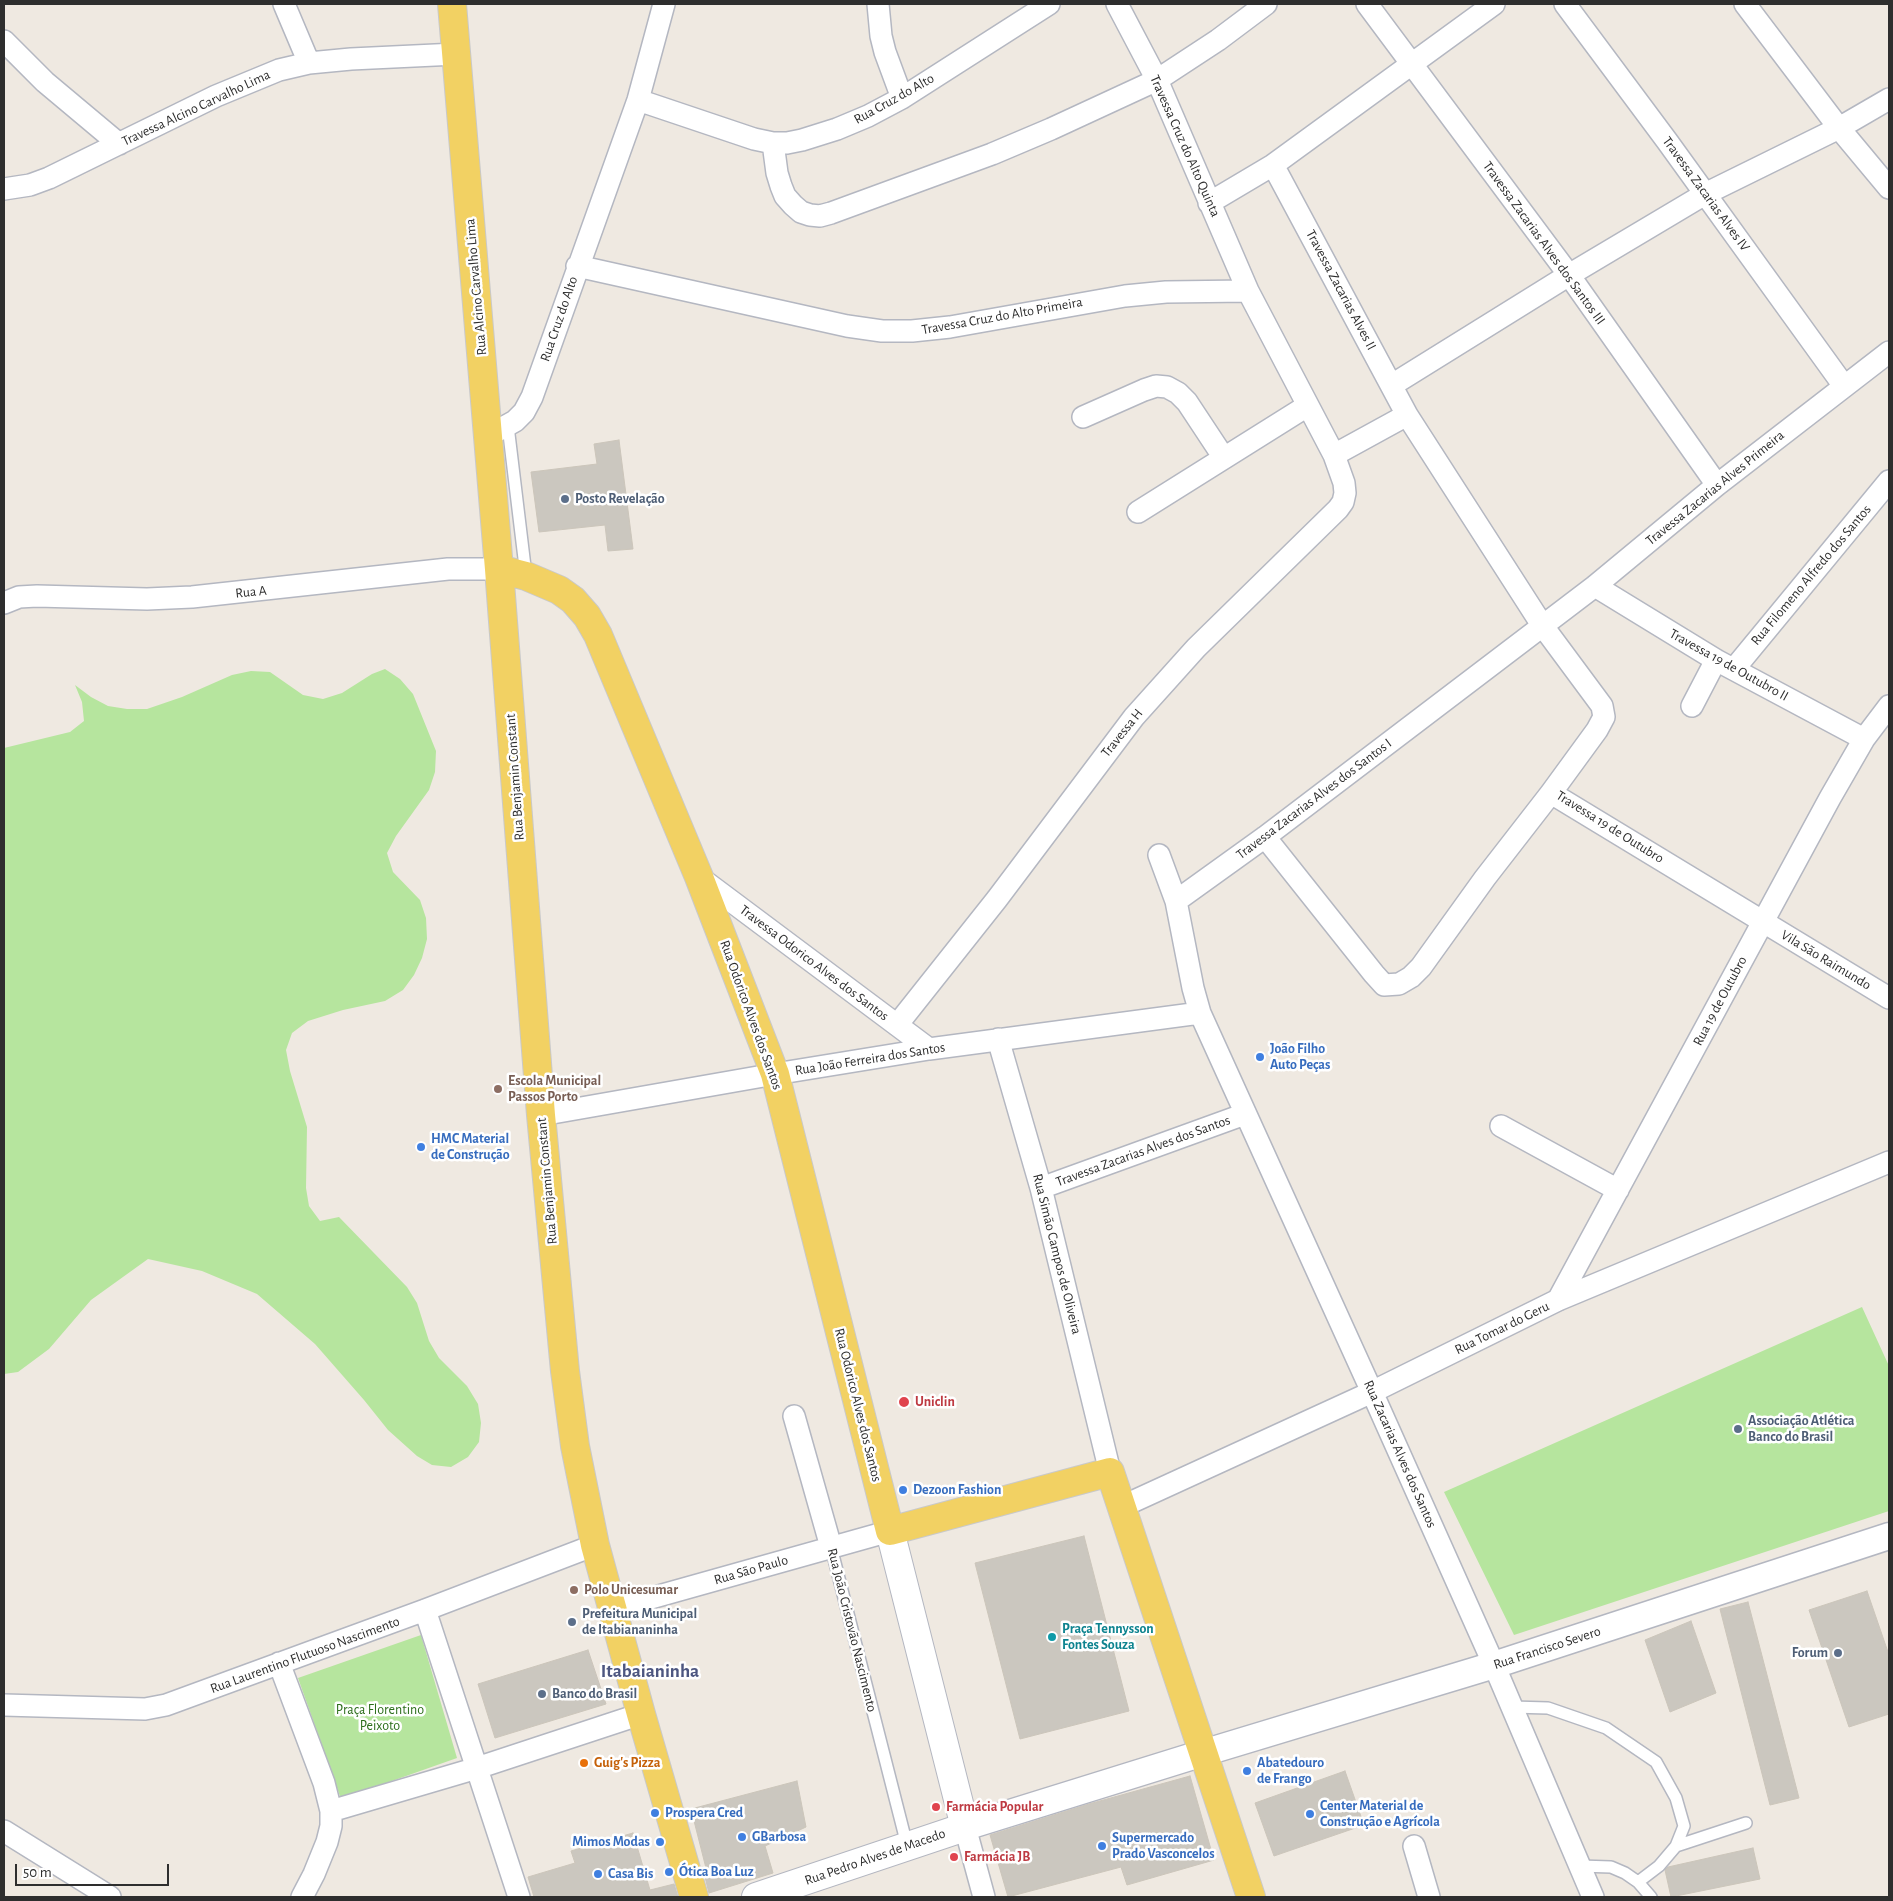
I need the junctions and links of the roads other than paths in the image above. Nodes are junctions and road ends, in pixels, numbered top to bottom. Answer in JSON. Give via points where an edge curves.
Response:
{"nodes":[{"id":1,"x":284,"y":4,"type":"edge"},
{"id":2,"x":452,"y":4,"type":"edge"},
{"id":3,"x":664,"y":4,"type":"edge"},
{"id":4,"x":878,"y":4,"type":"edge"},
{"id":5,"x":1049,"y":4,"type":"edge"},
{"id":6,"x":1117,"y":4,"type":"edge"},
{"id":7,"x":1266,"y":4,"type":"edge"},
{"id":8,"x":1367,"y":4,"type":"edge"},
{"id":9,"x":1494,"y":4,"type":"edge"},
{"id":10,"x":1565,"y":4,"type":"edge"},
{"id":11,"x":1745,"y":4,"type":"edge"},
{"id":12,"x":4,"y":40,"type":"edge"},
{"id":13,"x":456,"y":54,"type":"junction"},
{"id":14,"x":309,"y":63,"type":"junction"},
{"id":15,"x":1412,"y":64,"type":"junction"},
{"id":16,"x":1156,"y":80,"type":"junction"},
{"id":17,"x":902,"y":98,"type":"junction"},
{"id":18,"x":1889,"y":99,"type":"edge"},
{"id":19,"x":638,"y":100,"type":"junction"},
{"id":20,"x":1839,"y":128,"type":"junction"},
{"id":21,"x":772,"y":143,"type":"junction"},
{"id":22,"x":119,"y":144,"type":"junction"},
{"id":23,"x":1273,"y":165,"type":"junction"},
{"id":24,"x":1889,"y":188,"type":"edge"},
{"id":25,"x":4,"y":189,"type":"edge"},
{"id":26,"x":1705,"y":194,"type":"junction"},
{"id":27,"x":1209,"y":203,"type":"junction"},
{"id":28,"x":577,"y":266,"type":"junction"},
{"id":29,"x":1569,"y":275,"type":"junction"},
{"id":30,"x":1248,"y":291,"type":"junction"},
{"id":31,"x":1889,"y":352,"type":"edge"},
{"id":32,"x":1392,"y":385,"type":"junction"},
{"id":33,"x":1844,"y":386,"type":"junction"},
{"id":34,"x":1307,"y":406,"type":"junction"},
{"id":35,"x":1407,"y":415,"type":"junction"},
{"id":36,"x":1083,"y":417,"type":"dead end"},
{"id":37,"x":498,"y":431,"type":"junction"},
{"id":38,"x":1334,"y":454,"type":"junction"},
{"id":39,"x":1224,"y":458,"type":"junction"},
{"id":40,"x":1889,"y":482,"type":"edge"},
{"id":41,"x":1717,"y":485,"type":"junction"},
{"id":42,"x":1138,"y":512,"type":"dead end"},
{"id":43,"x":499,"y":569,"type":"junction"},
{"id":44,"x":526,"y":576,"type":"junction"},
{"id":45,"x":1595,"y":586,"type":"junction"},
{"id":46,"x":4,"y":604,"type":"edge"},
{"id":47,"x":1542,"y":626,"type":"junction"},
{"id":48,"x":1725,"y":664,"type":"junction"},
{"id":49,"x":1692,"y":706,"type":"dead end"},
{"id":50,"x":1889,"y":706,"type":"edge"},
{"id":51,"x":1864,"y":739,"type":"junction"},
{"id":52,"x":1551,"y":793,"type":"junction"},
{"id":53,"x":1265,"y":837,"type":"junction"},
{"id":54,"x":1159,"y":855,"type":"dead end"},
{"id":55,"x":699,"y":877,"type":"junction"},
{"id":56,"x":1176,"y":901,"type":"junction"},
{"id":57,"x":1763,"y":921,"type":"junction"},
{"id":58,"x":1889,"y":998,"type":"edge"},
{"id":59,"x":1200,"y":1013,"type":"junction"},
{"id":60,"x":897,"y":1025,"type":"junction"},
{"id":61,"x":998,"y":1039,"type":"junction"},
{"id":62,"x":928,"y":1049,"type":"junction"},
{"id":63,"x":776,"y":1074,"type":"junction"},
{"id":64,"x":1245,"y":1114,"type":"junction"},
{"id":65,"x":541,"y":1115,"type":"junction"},
{"id":66,"x":1501,"y":1126,"type":"dead end"},
{"id":67,"x":1889,"y":1162,"type":"edge"},
{"id":68,"x":1041,"y":1188,"type":"junction"},
{"id":69,"x":1618,"y":1190,"type":"junction"},
{"id":70,"x":1558,"y":1300,"type":"junction"},
{"id":71,"x":1372,"y":1392,"type":"junction"},
{"id":72,"x":794,"y":1416,"type":"dead end"},
{"id":73,"x":1110,"y":1472,"type":"junction"},
{"id":74,"x":1120,"y":1506,"type":"junction"},
{"id":75,"x":890,"y":1531,"type":"junction"},
{"id":76,"x":1889,"y":1536,"type":"edge"},
{"id":77,"x":595,"y":1545,"type":"junction"},
{"id":78,"x":831,"y":1547,"type":"junction"},
{"id":79,"x":612,"y":1609,"type":"junction"},
{"id":80,"x":425,"y":1610,"type":"junction"},
{"id":81,"x":279,"y":1663,"type":"junction"},
{"id":82,"x":1494,"y":1665,"type":"junction"},
{"id":83,"x":4,"y":1705,"type":"edge"},
{"id":84,"x":1512,"y":1707,"type":"junction"},
{"id":85,"x":641,"y":1714,"type":"junction"},
{"id":86,"x":1203,"y":1753,"type":"junction"},
{"id":87,"x":477,"y":1768,"type":"junction"},
{"id":88,"x":331,"y":1811,"type":"junction"},
{"id":89,"x":1746,"y":1823,"type":"dead end"},
{"id":90,"x":965,"y":1827,"type":"junction"},
{"id":91,"x":4,"y":1831,"type":"edge"},
{"id":92,"x":907,"y":1845,"type":"junction"},
{"id":93,"x":1414,"y":1846,"type":"dead end"},
{"id":94,"x":1676,"y":1846,"type":"junction"},
{"id":95,"x":1580,"y":1866,"type":"junction"},
{"id":96,"x":1638,"y":1882,"type":"junction"},
{"id":97,"x":110,"y":1897,"type":"edge"},
{"id":98,"x":302,"y":1897,"type":"edge"},
{"id":99,"x":519,"y":1897,"type":"edge"},
{"id":100,"x":694,"y":1897,"type":"edge"},
{"id":101,"x":756,"y":1897,"type":"edge"},
{"id":102,"x":984,"y":1897,"type":"edge"},
{"id":103,"x":1252,"y":1897,"type":"edge"},
{"id":104,"x":1429,"y":1897,"type":"edge"},
{"id":105,"x":1593,"y":1897,"type":"edge"},
{"id":106,"x":1650,"y":1897,"type":"edge"}],
"edges":[{"from":1,"to":14,"type":"street"},
{"from":2,"to":13,"type":"main road","name":"Rua Alcino Carvalho Lima"},
{"from":3,"to":19,"type":"street","name":"Rua Cruz do Alto"},
{"from":4,"to":17,"type":"street","via":[[885,52]]},
{"from":5,"to":17,"type":"street","name":"Rua Cruz do Alto"},
{"from":6,"to":16,"type":"street","name":"Travessa Cruz do Alto Quinta"},
{"from":7,"to":16,"type":"street"},
{"from":8,"to":15,"type":"street","name":"Travessa Zacarias Alves dos Santos III"},
{"from":9,"to":15,"type":"street"},
{"from":10,"to":26,"type":"street","name":"Travessa Zacarias Alves IV"},
{"from":11,"to":20,"type":"street"},
{"from":12,"to":22,"type":"street","via":[[45,82]]},
{"from":13,"to":14,"type":"street","name":"Travessa Alcino Carvalho Lima"},
{"from":13,"to":37,"type":"main road","name":"Rua Alcino Carvalho Lima"},
{"from":14,"to":22,"type":"street","name":"Travessa Alcino Carvalho Lima","via":[[248,82]]},
{"from":15,"to":23,"type":"street"},
{"from":15,"to":29,"type":"street","name":"Travessa Zacarias Alves dos Santos III"},
{"from":16,"to":21,"type":"street","via":[[992,154],[820,216],[801,212],[785,196]]},
{"from":16,"to":27,"type":"street","name":"Travessa Cruz do Alto Quinta"},
{"from":17,"to":21,"type":"street","name":"Rua Cruz do Alto","via":[[837,129],[802,140]]},
{"from":18,"to":20,"type":"street"},
{"from":19,"to":21,"type":"street","name":"Rua Cruz do Alto"},
{"from":19,"to":28,"type":"street","name":"Rua Cruz do Alto"},
{"from":20,"to":24,"type":"street"},
{"from":20,"to":26,"type":"street"},
{"from":22,"to":25,"type":"street","name":"Travessa Alcino Carvalho Lima","via":[[30,185]]},
{"from":23,"to":27,"type":"street"},
{"from":23,"to":32,"type":"street","name":"Travessa Zacarias Alves II"},
{"from":26,"to":29,"type":"street"},
{"from":26,"to":33,"type":"street","name":"Travessa Zacarias Alves IV"},
{"from":27,"to":30,"type":"street","name":"Travessa Cruz do Alto Quinta"},
{"from":28,"to":30,"type":"street","name":"Travessa Cruz do Alto Primeira","via":[[882,331],[950,327],[1125,296]]},
{"from":28,"to":37,"type":"street","name":"Rua Cruz do Alto","via":[[532,397],[524,412]]},
{"from":29,"to":32,"type":"street"},
{"from":29,"to":41,"type":"street","name":"Travessa Zacarias Alves dos Santos III"},
{"from":30,"to":34,"type":"street"},
{"from":31,"to":33,"type":"street","name":"Travessa Zacarias Alves Primeira"},
{"from":32,"to":35,"type":"street","name":"Travessa Zacarias Alves II"},
{"from":33,"to":41,"type":"street","name":"Travessa Zacarias Alves Primeira"},
{"from":34,"to":38,"type":"street"},
{"from":34,"to":39,"type":"street"},
{"from":35,"to":38,"type":"street"},
{"from":35,"to":47,"type":"street","name":"Travessa 19 de Outubro"},
{"from":36,"to":39,"type":"street","via":[[1144,390],[1167,387],[1188,402]]},
{"from":37,"to":43,"type":"main road","name":"Rua Alcino Carvalho Lima"},
{"from":37,"to":44,"type":"lane"},
{"from":38,"to":60,"type":"street","name":"Travessa H","via":[[1345,493],[1338,509],[1196,648],[1134,717]]},
{"from":39,"to":42,"type":"street"},
{"from":40,"to":48,"type":"street","name":"Rua Filomeno Alfredo dos Santos"},
{"from":41,"to":45,"type":"street","name":"Travessa Zacarias Alves Primeira"},
{"from":43,"to":44,"type":"main road","name":"Rua Odorico Alves dos Santos"},
{"from":43,"to":46,"type":"street","name":"Rua A","via":[[448,570],[192,598],[37,596]]},
{"from":43,"to":65,"type":"main road","name":"Rua Benjamin Constant"},
{"from":44,"to":55,"type":"main road","name":"Rua Odorico Alves dos Santos","via":[[559,590],[573,600],[598,635]]},
{"from":45,"to":47,"type":"street","name":"Travessa Zacarias Alves Primeira"},
{"from":45,"to":48,"type":"street","name":"Travessa 19 de Outubro II"},
{"from":47,"to":52,"type":"street","name":"Travessa 19 de Outubro","via":[[1604,712],[1602,724]]},
{"from":47,"to":53,"type":"street","name":"Travessa Zacarias Alves dos Santos I"},
{"from":48,"to":49,"type":"street","name":"Rua Filomeno Alfredo dos Santos"},
{"from":48,"to":51,"type":"street","name":"Travessa 19 de Outubro II"},
{"from":50,"to":51,"type":"street","name":"Rua 19 de Outubro"},
{"from":51,"to":57,"type":"street","name":"Rua 19 de Outubro"},
{"from":52,"to":53,"type":"street","via":[[1484,878],[1421,967],[1399,984],[1384,985]]},
{"from":52,"to":57,"type":"street","name":"Travessa 19 de Outubro"},
{"from":53,"to":56,"type":"street","name":"Travessa Zacarias Alves dos Santos I"},
{"from":54,"to":56,"type":"street"},
{"from":55,"to":60,"type":"street","name":"Travessa Odorico Alves dos Santos"},
{"from":55,"to":63,"type":"main road","name":"Rua Odorico Alves dos Santos"},
{"from":56,"to":59,"type":"street","via":[[1192,988]]},
{"from":57,"to":58,"type":"street","name":"Vila São Raimundo"},
{"from":57,"to":69,"type":"street","name":"Rua 19 de Outubro"},
{"from":59,"to":61,"type":"street","name":"Rua João Ferreira dos Santos"},
{"from":59,"to":64,"type":"street","name":"Rua Zacarias Alves dos Santos"},
{"from":60,"to":62,"type":"street","name":"Travessa Odorico Alves dos Santos"},
{"from":61,"to":62,"type":"street","name":"Rua João Ferreira dos Santos"},
{"from":61,"to":68,"type":"street","name":"Rua Simão Campos de Oliveira"},
{"from":62,"to":63,"type":"street","name":"Rua João Ferreira dos Santos"},
{"from":63,"to":65,"type":"street","name":"Rua João Ferreira dos Santos"},
{"from":63,"to":75,"type":"main road","name":"Rua Odorico Alves dos Santos"},
{"from":64,"to":68,"type":"street","name":"Travessa Zacarias Alves dos Santos"},
{"from":64,"to":71,"type":"street","name":"Rua Zacarias Alves dos Santos"},
{"from":65,"to":77,"type":"main road","name":"Rua Benjamin Constant","via":[[565,1371],[575,1446]]},
{"from":66,"to":69,"type":"street"},
{"from":67,"to":70,"type":"street","name":"Rua Tomar do Geru"},
{"from":68,"to":73,"type":"street","name":"Rua Simão Campos de Oliveira"},
{"from":69,"to":70,"type":"street","name":"Rua 19 de Outubro"},
{"from":70,"to":71,"type":"street","name":"Rua Tomar do Geru"},
{"from":71,"to":74,"type":"street","name":"Rua Tomar do Geru"},
{"from":71,"to":82,"type":"street","name":"Rua Zacarias Alves dos Santos"},
{"from":72,"to":78,"type":"street","name":"Rua João Cristovão Nascimento"},
{"from":73,"to":74,"type":"main road"},
{"from":73,"to":75,"type":"main road"},
{"from":74,"to":86,"type":"main road"},
{"from":75,"to":78,"type":"street","name":"Rua São Paulo"},
{"from":75,"to":90,"type":"main road"},
{"from":76,"to":82,"type":"street","name":"Rua Francisco Severo"},
{"from":77,"to":79,"type":"main road","name":"Rua Benjamin Constant"},
{"from":77,"to":80,"type":"street","name":"Rua Laurentino Flutuoso Nascimento"},
{"from":78,"to":79,"type":"street","name":"Rua São Paulo"},
{"from":78,"to":92,"type":"lane","name":"Rua João Cristovão Nascimento"},
{"from":79,"to":85,"type":"main road","name":"Rua Benjamin Constant"},
{"from":80,"to":81,"type":"street","name":"Rua Laurentino Flutuoso Nascimento"},
{"from":80,"to":87,"type":"street"},
{"from":81,"to":83,"type":"street","name":"Rua Laurentino Flutuoso Nascimento","via":[[187,1699],[145,1709]]},
{"from":81,"to":88,"type":"street","via":[[324,1783]]},
{"from":82,"to":84,"type":"street","name":"Rua Zacarias Alves dos Santos"},
{"from":82,"to":86,"type":"street","name":"Rua Francisco Severo"},
{"from":84,"to":94,"type":"lane","via":[[1548,1708],[1598,1725],[1656,1762],[1676,1798],[1684,1826]]},
{"from":84,"to":95,"type":"street","name":"Rua Zacarias Alves dos Santos"},
{"from":85,"to":87,"type":"street"},
{"from":85,"to":100,"type":"main road","name":"Rua Benjamin Constant"},
{"from":86,"to":90,"type":"street"},
{"from":86,"to":103,"type":"main road"},
{"from":87,"to":88,"type":"street"},
{"from":87,"to":99,"type":"street"},
{"from":88,"to":98,"type":"street","via":[[327,1842]]},
{"from":89,"to":94,"type":"lane"},
{"from":90,"to":92,"type":"main road","name":"Rua Pedro Alves de Macedo"},
{"from":90,"to":102,"type":"street"},
{"from":91,"to":97,"type":"street"},
{"from":92,"to":101,"type":"main road","name":"Rua Pedro Alves de Macedo"},
{"from":93,"to":104,"type":"street"},
{"from":94,"to":96,"type":"lane","via":[[1659,1866]]},
{"from":95,"to":96,"type":"lane","via":[[1611,1867]]},
{"from":95,"to":105,"type":"street","name":"Rua Zacarias Alves dos Santos"},
{"from":96,"to":106,"type":"lane"}]}
